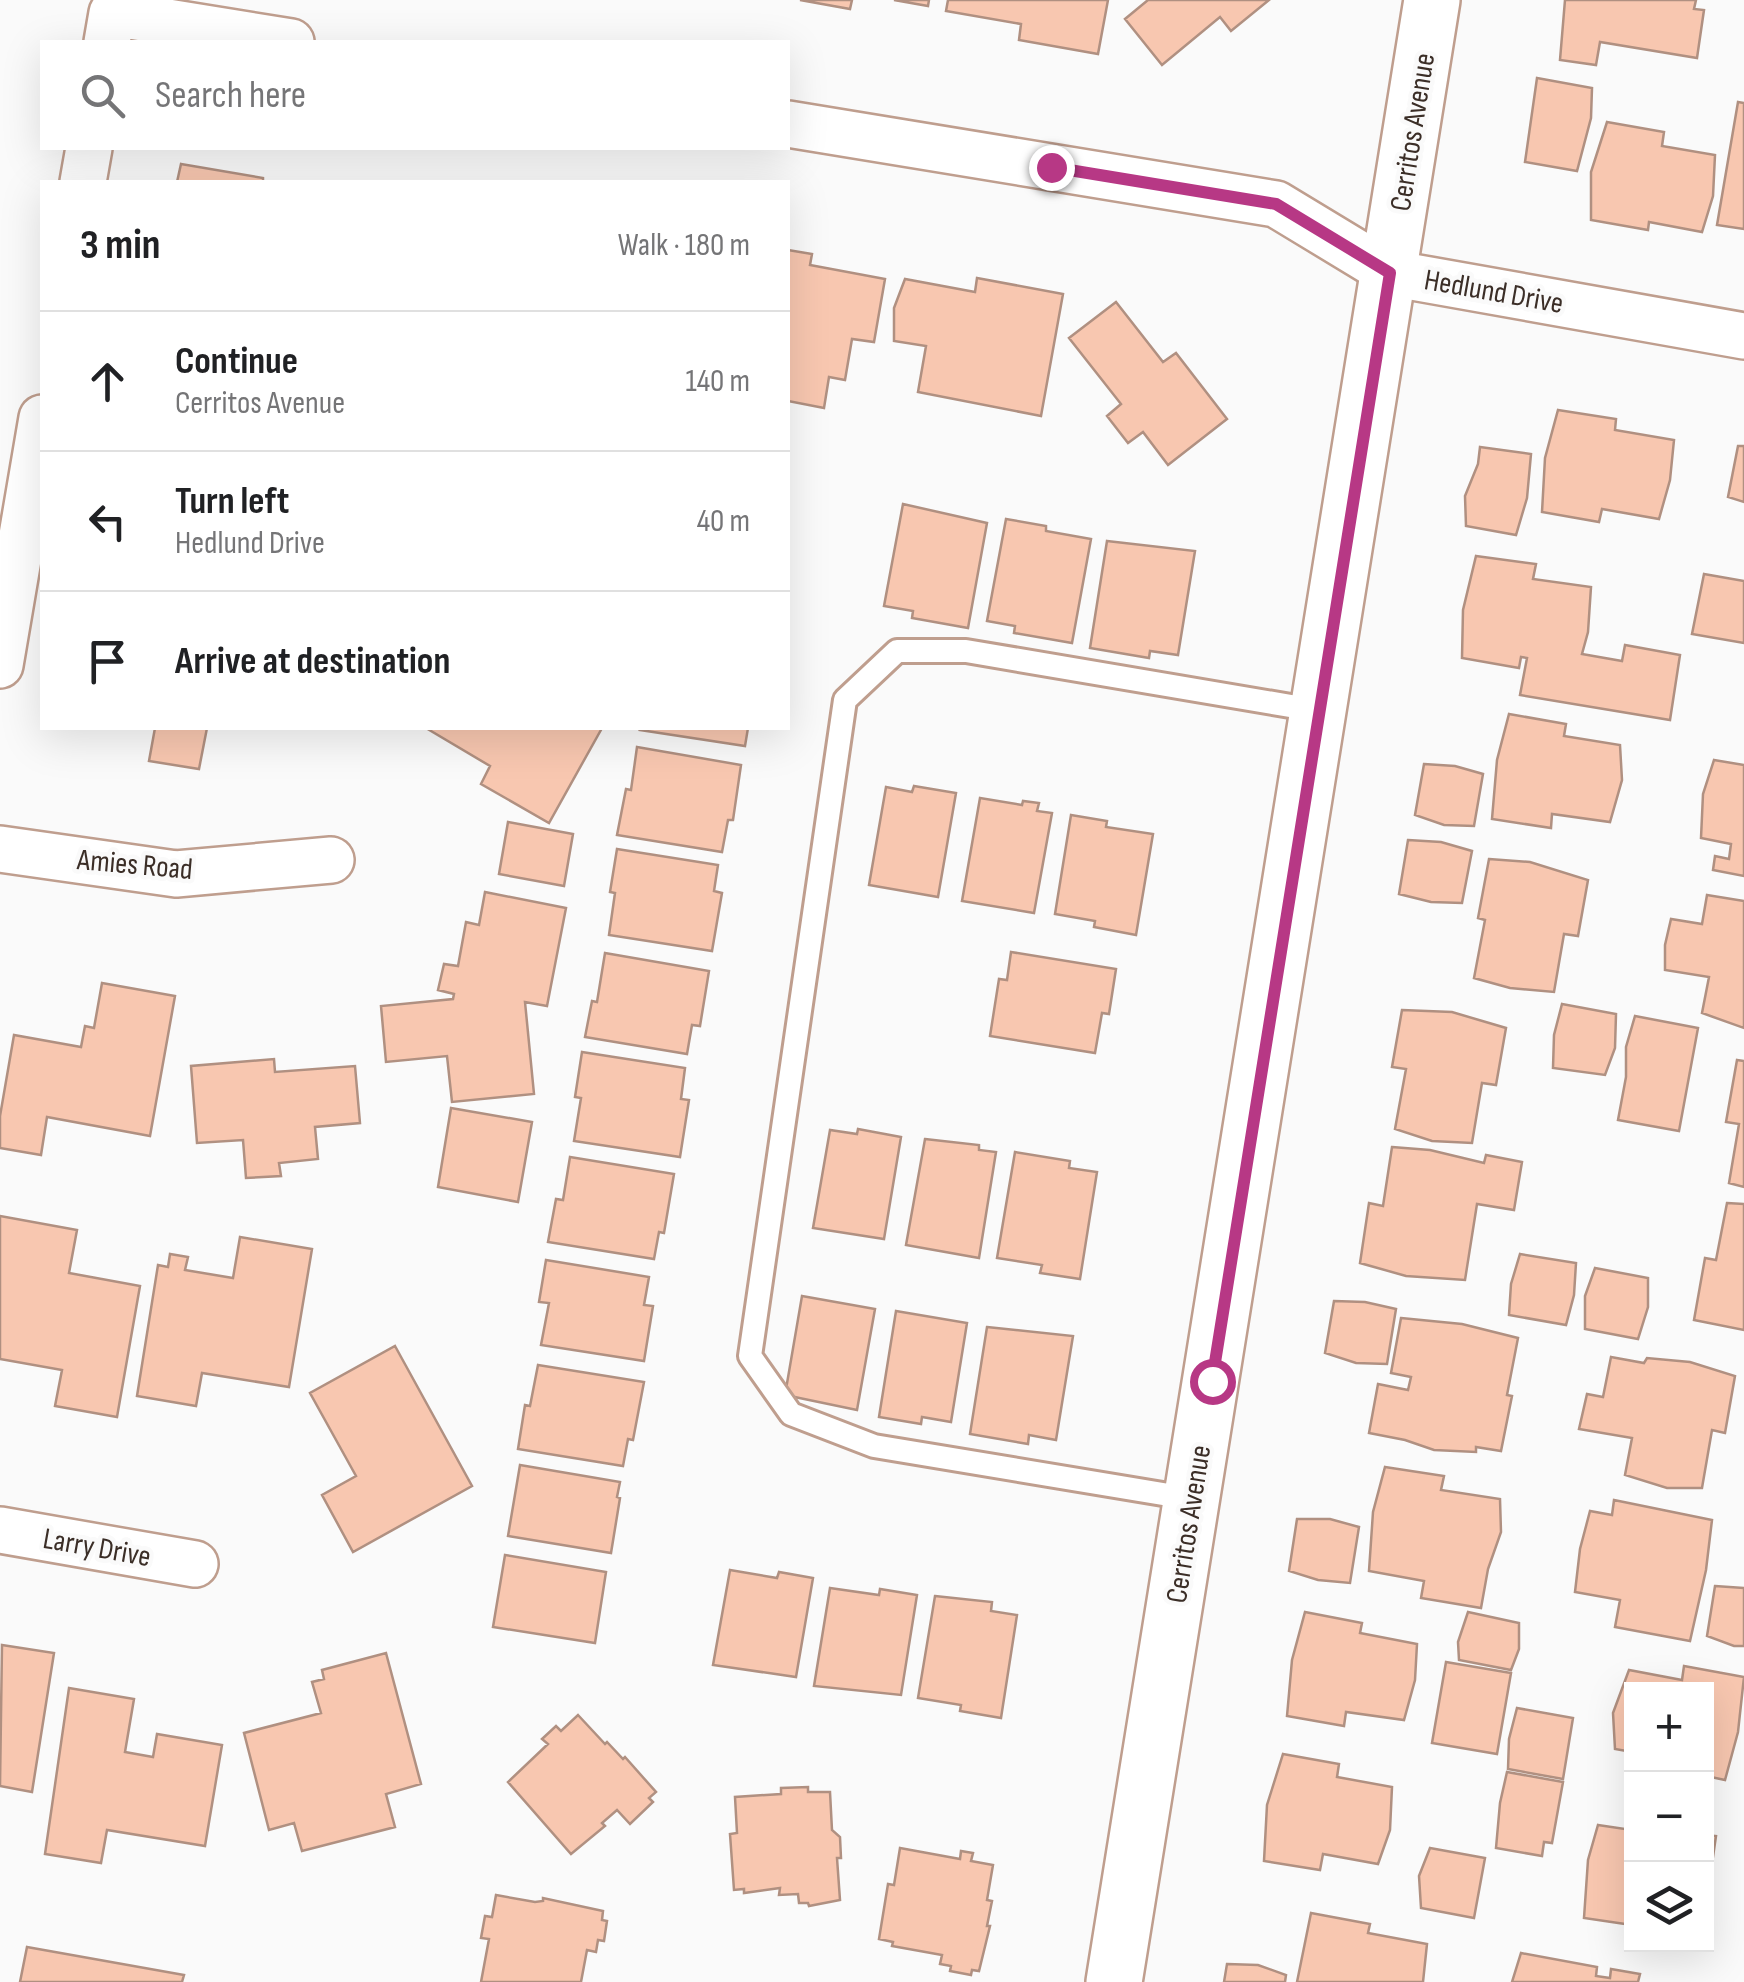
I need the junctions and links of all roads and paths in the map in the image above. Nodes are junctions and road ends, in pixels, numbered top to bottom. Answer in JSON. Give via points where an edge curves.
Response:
{"nodes":[{"id":1,"x":1432,"y":0,"type":"edge"},
{"id":2,"x":110,"y":28,"type":"edge"},
{"id":3,"x":265,"y":40,"type":"edge"},
{"id":4,"x":790,"y":124,"type":"edge"},
{"id":5,"x":89,"y":150,"type":"edge"},
{"id":6,"x":83,"y":180,"type":"edge"},
{"id":7,"x":1390,"y":273,"type":"junction"},
{"id":8,"x":1744,"y":336,"type":"edge"},
{"id":9,"x":40,"y":430,"type":"edge"},
{"id":10,"x":0,"y":665,"type":"edge"},
{"id":11,"x":1320,"y":712,"type":"junction"},
{"id":12,"x":0,"y":848,"type":"edge"},
{"id":13,"x":331,"y":860,"type":"dead end"},
{"id":14,"x":1192,"y":1500,"type":"junction"},
{"id":15,"x":0,"y":1530,"type":"edge"},
{"id":16,"x":195,"y":1564,"type":"dead end"},
{"id":17,"x":1114,"y":1982,"type":"edge"}],
"edges":[{"from":1,"to":7,"type":"street","name":"Cerritos Avenue"},
{"from":2,"to":3,"type":"street"},
{"from":4,"to":7,"type":"street","name":"Hedlund Drive","via":[[1276,204]]},
{"from":5,"to":6,"type":"street"},
{"from":7,"to":8,"type":"street","name":"Hedlund Drive"},
{"from":7,"to":11,"type":"street","name":"Cerritos Avenue"},
{"from":9,"to":10,"type":"street"},
{"from":11,"to":14,"type":"street","name":"Cerritos Avenue"},
{"from":11,"to":14,"type":"lane","via":[[966,651],[897,651],[846,700],[750,1356],[791,1414],[874,1446]]},
{"from":12,"to":13,"type":"street","name":"Amies Road","via":[[176,874]]},
{"from":14,"to":17,"type":"street","name":"Cerritos Avenue"},
{"from":15,"to":16,"type":"street","name":"Larry Drive"}]}
